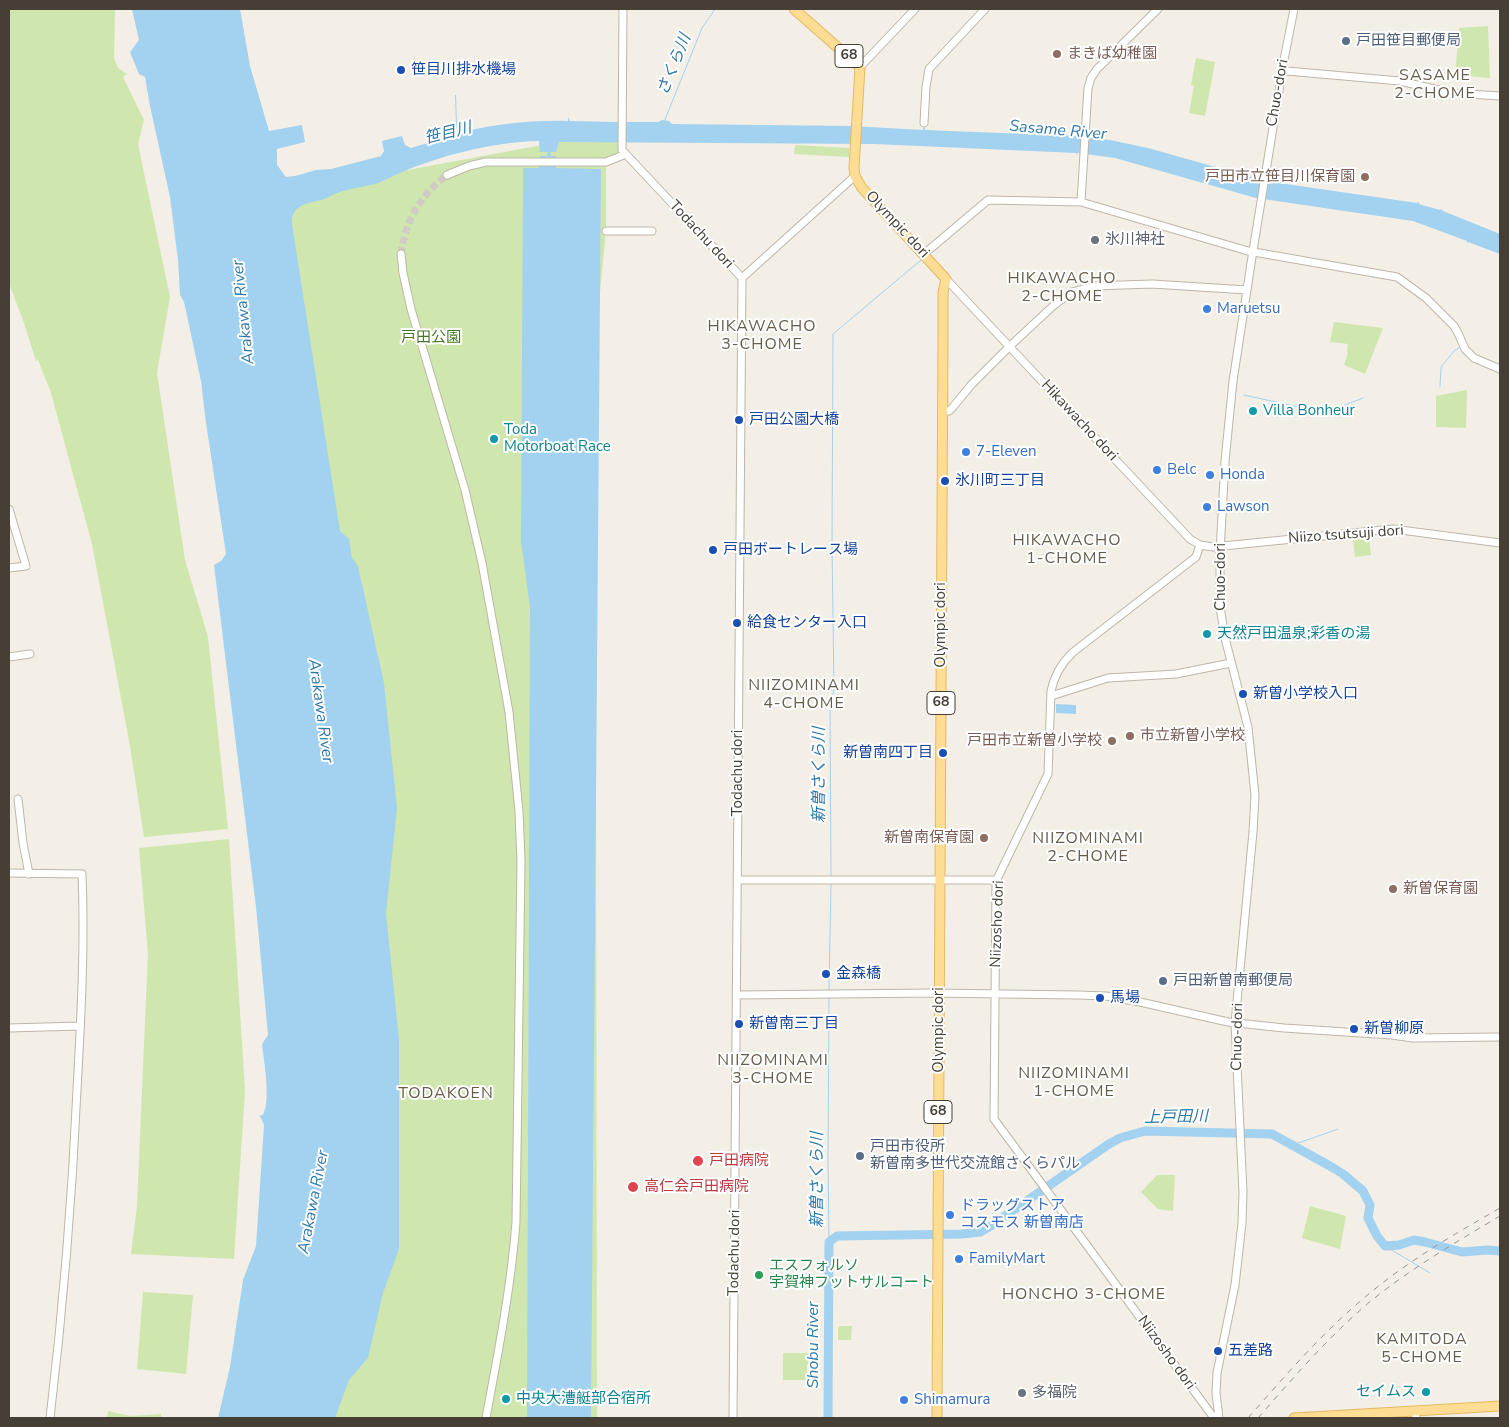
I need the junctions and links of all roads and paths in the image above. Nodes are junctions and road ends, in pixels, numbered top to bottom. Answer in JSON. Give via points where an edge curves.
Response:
{"nodes":[{"id":1,"x":623,"y":9,"type":"edge"},
{"id":2,"x":794,"y":9,"type":"edge"},
{"id":3,"x":915,"y":9,"type":"edge"},
{"id":4,"x":985,"y":9,"type":"edge"},
{"id":5,"x":1158,"y":9,"type":"edge"},
{"id":6,"x":1294,"y":9,"type":"edge"},
{"id":7,"x":860,"y":67,"type":"junction"},
{"id":8,"x":1282,"y":72,"type":"junction"},
{"id":9,"x":1500,"y":96,"type":"edge"},
{"id":10,"x":924,"y":123,"type":"dead end"},
{"id":11,"x":626,"y":154,"type":"junction"},
{"id":12,"x":447,"y":175,"type":"tunnel mouth"},
{"id":13,"x":855,"y":176,"type":"junction"},
{"id":14,"x":1081,"y":202,"type":"junction"},
{"id":15,"x":606,"y":231,"type":"dead end"},
{"id":16,"x":652,"y":231,"type":"dead end"},
{"id":17,"x":1253,"y":252,"type":"junction"},
{"id":18,"x":401,"y":254,"type":"tunnel mouth"},
{"id":19,"x":924,"y":254,"type":"junction"},
{"id":20,"x":742,"y":278,"type":"junction"},
{"id":21,"x":946,"y":279,"type":"junction"},
{"id":22,"x":1247,"y":290,"type":"junction"},
{"id":23,"x":1010,"y":346,"type":"junction"},
{"id":24,"x":1500,"y":369,"type":"edge"},
{"id":25,"x":942,"y":411,"type":"junction"},
{"id":26,"x":9,"y":509,"type":"edge"},
{"id":27,"x":1500,"y":543,"type":"edge"},
{"id":28,"x":1200,"y":546,"type":"junction"},
{"id":29,"x":1221,"y":546,"type":"junction"},
{"id":30,"x":9,"y":568,"type":"edge"},
{"id":31,"x":30,"y":654,"type":"dead end"},
{"id":32,"x":9,"y":657,"type":"edge"},
{"id":33,"x":1232,"y":663,"type":"junction"},
{"id":34,"x":1051,"y":696,"type":"junction"},
{"id":35,"x":18,"y":798,"type":"dead end"},
{"id":36,"x":9,"y":873,"type":"edge"},
{"id":37,"x":30,"y":874,"type":"junction"},
{"id":38,"x":738,"y":880,"type":"junction"},
{"id":39,"x":940,"y":880,"type":"junction"},
{"id":40,"x":997,"y":880,"type":"junction"},
{"id":41,"x":939,"y":994,"type":"junction"},
{"id":42,"x":737,"y":995,"type":"junction"},
{"id":43,"x":995,"y":995,"type":"junction"},
{"id":44,"x":1236,"y":1023,"type":"junction"},
{"id":45,"x":80,"y":1026,"type":"junction"},
{"id":46,"x":9,"y":1028,"type":"edge"},
{"id":47,"x":1500,"y":1037,"type":"edge"},
{"id":48,"x":1500,"y":1406,"type":"edge"},
{"id":49,"x":1416,"y":1414,"type":"edge"},
{"id":50,"x":50,"y":1418,"type":"edge"},
{"id":51,"x":486,"y":1418,"type":"edge"},
{"id":52,"x":733,"y":1418,"type":"edge"},
{"id":53,"x":937,"y":1418,"type":"edge"},
{"id":54,"x":1214,"y":1418,"type":"edge"},
{"id":55,"x":1219,"y":1418,"type":"edge"},
{"id":56,"x":1294,"y":1418,"type":"edge"}],
"edges":[{"from":1,"to":11,"type":"street","name":"Todachu dori","via":[[621,146]]},
{"from":2,"to":7,"type":"main road","number":"68"},
{"from":3,"to":7,"type":"street"},
{"from":4,"to":10,"type":"street","via":[[928,69]]},
{"from":5,"to":14,"type":"street","via":[[1093,73],[1089,83]]},
{"from":6,"to":8,"type":"street","name":"Chuo-dori"},
{"from":7,"to":13,"type":"main road","name":"Olympic dori","number":"68"},
{"from":8,"to":9,"type":"street","via":[[1400,81],[1451,93]]},
{"from":8,"to":17,"type":"street","name":"Chuo-dori"},
{"from":11,"to":12,"type":"street","via":[[606,162],[480,163]]},
{"from":11,"to":20,"type":"street","name":"Todachu dori"},
{"from":13,"to":19,"type":"main road","name":"Olympic dori","via":[[862,188]]},
{"from":13,"to":20,"type":"street"},
{"from":14,"to":17,"type":"street"},
{"from":14,"to":19,"type":"street","via":[[988,200]]},
{"from":15,"to":16,"type":"street"},
{"from":17,"to":22,"type":"street","name":"Chuo-dori"},
{"from":17,"to":24,"type":"street","via":[[1398,277],[1426,298],[1454,326],[1465,349],[1474,358]]},
{"from":18,"to":51,"type":"street","via":[[410,309],[465,490],[482,563],[509,712],[519,811],[516,1222],[510,1288]]},
{"from":19,"to":21,"type":"main road","name":"Olympic dori"},
{"from":20,"to":38,"type":"street","name":"Todachu dori"},
{"from":21,"to":23,"type":"street","name":"Hikawacho dori"},
{"from":21,"to":25,"type":"main road","name":"Olympic dori","number":"68","via":[[943,292]]},
{"from":22,"to":23,"type":"street","via":[[1152,284],[1083,288],[1062,298]]},
{"from":22,"to":29,"type":"street","name":"Chuo-dori","via":[[1227,428]]},
{"from":23,"to":25,"type":"street","via":[[949,411]]},
{"from":23,"to":28,"type":"street","name":"Hikawacho dori"},
{"from":25,"to":39,"type":"main road","name":"Olympic dori","number":"68"},
{"from":26,"to":30,"type":"street","via":[[26,566]]},
{"from":27,"to":29,"type":"street","name":"Niizo tsutsuji dori","via":[[1394,529]]},
{"from":28,"to":29,"type":"street"},
{"from":28,"to":34,"type":"street","name":"Niizosho dori","via":[[1196,557],[1068,657],[1057,673]]},
{"from":29,"to":33,"type":"street","name":"Chuo-dori","via":[[1220,606]]},
{"from":31,"to":32,"type":"street"},
{"from":33,"to":34,"type":"street","via":[[1176,674],[1108,678]]},
{"from":33,"to":44,"type":"street","name":"Chuo-dori","via":[[1248,727],[1255,795]]},
{"from":34,"to":40,"type":"street","name":"Niizosho dori","via":[[1048,774]]},
{"from":35,"to":37,"type":"street"},
{"from":36,"to":37,"type":"street"},
{"from":37,"to":45,"type":"street","via":[[82,874]]},
{"from":38,"to":39,"type":"street"},
{"from":38,"to":42,"type":"street","name":"Todachu dori"},
{"from":39,"to":40,"type":"street"},
{"from":39,"to":41,"type":"main road","name":"Olympic dori","number":"68"},
{"from":40,"to":43,"type":"street","name":"Niizosho dori"},
{"from":41,"to":42,"type":"street"},
{"from":41,"to":43,"type":"street"},
{"from":41,"to":53,"type":"main road","name":"Olympic dori","number":"68"},
{"from":42,"to":52,"type":"street","name":"Todachu dori"},
{"from":43,"to":44,"type":"street","via":[[1106,996]]},
{"from":43,"to":54,"type":"street","name":"Niizosho dori","via":[[994,1119]]},
{"from":44,"to":47,"type":"street","via":[[1413,1038]]},
{"from":44,"to":55,"type":"street","name":"Chuo-dori","via":[[1242,1231],[1217,1372]]},
{"from":45,"to":46,"type":"street"},
{"from":45,"to":50,"type":"street","via":[[71,1195]]},
{"from":48,"to":49,"type":"main road"},
{"from":49,"to":56,"type":"main road"}]}
